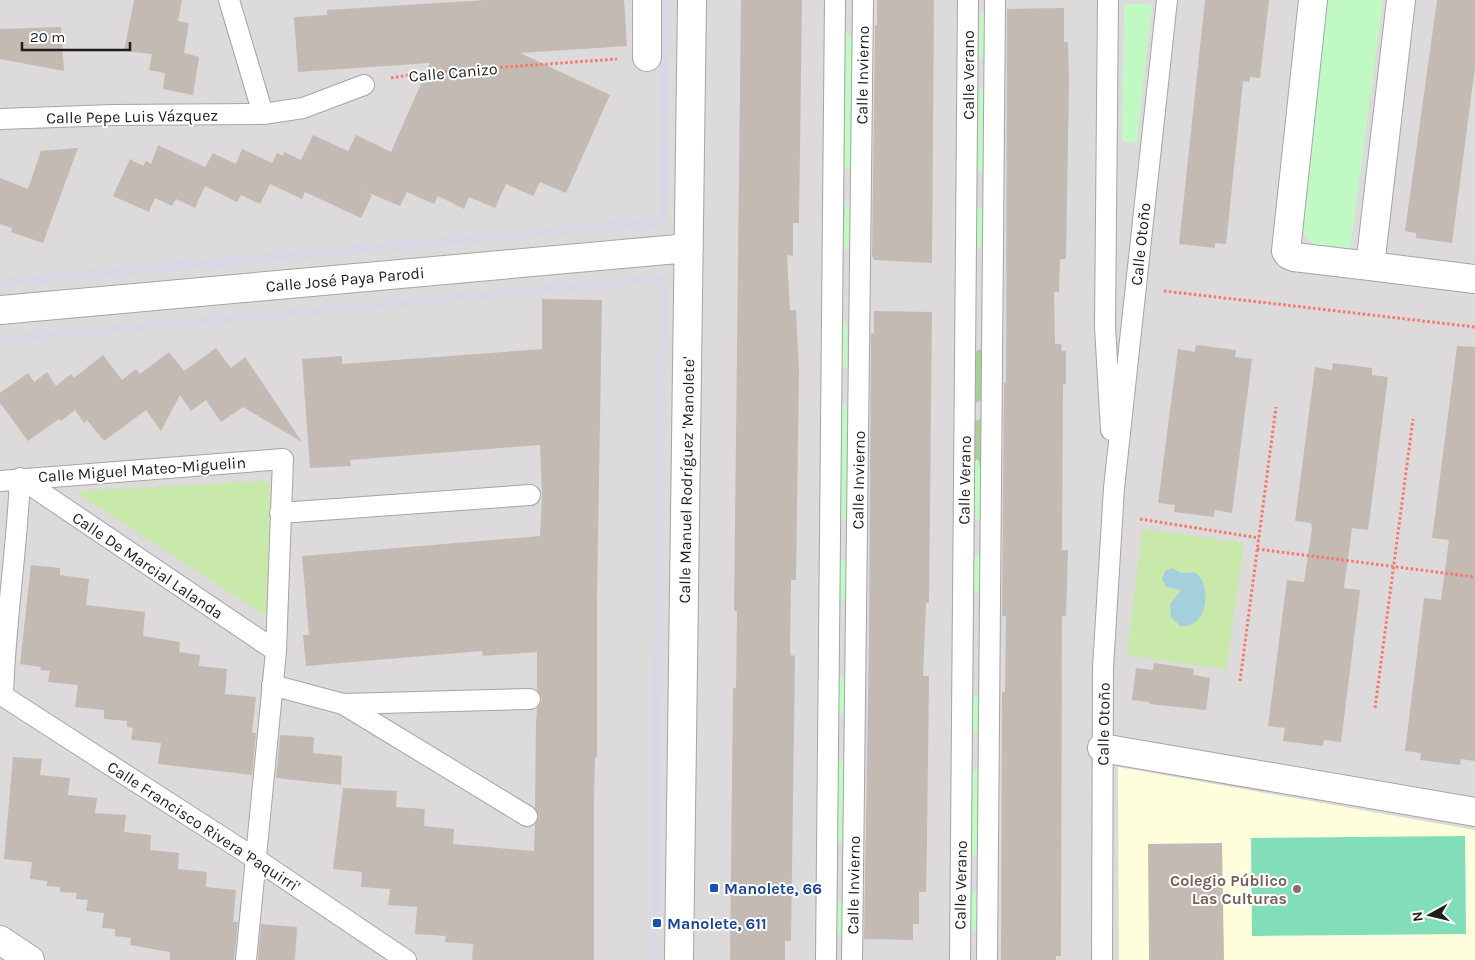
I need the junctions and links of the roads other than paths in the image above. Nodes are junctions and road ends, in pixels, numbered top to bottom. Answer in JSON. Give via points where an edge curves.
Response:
{"nodes":[{"id":1,"x":229,"y":0,"type":"edge"},
{"id":2,"x":647,"y":0,"type":"edge"},
{"id":3,"x":692,"y":0,"type":"edge"},
{"id":4,"x":835,"y":0,"type":"edge"},
{"id":5,"x":863,"y":0,"type":"edge"},
{"id":6,"x":968,"y":0,"type":"edge"},
{"id":7,"x":995,"y":0,"type":"edge"},
{"id":8,"x":1108,"y":0,"type":"edge"},
{"id":9,"x":1167,"y":0,"type":"edge"},
{"id":10,"x":1313,"y":0,"type":"edge"},
{"id":11,"x":1401,"y":0,"type":"edge"},
{"id":12,"x":647,"y":57,"type":"road end"},
{"id":13,"x":364,"y":85,"type":"road end"},
{"id":14,"x":264,"y":114,"type":"junction"},
{"id":15,"x":0,"y":119,"type":"edge"},
{"id":16,"x":689,"y":248,"type":"junction"},
{"id":17,"x":1370,"y":266,"type":"junction"},
{"id":18,"x":1475,"y":279,"type":"edge"},
{"id":19,"x":0,"y":310,"type":"edge"},
{"id":20,"x":10,"y":480,"type":"edge"},
{"id":21,"x":1114,"y":488,"type":"junction"},
{"id":22,"x":530,"y":495,"type":"dead end"},
{"id":23,"x":280,"y":513,"type":"junction"},
{"id":24,"x":276,"y":651,"type":"junction"},
{"id":25,"x":272,"y":685,"type":"junction"},
{"id":26,"x":1,"y":695,"type":"edge"},
{"id":27,"x":530,"y":699,"type":"dead end"},
{"id":28,"x":343,"y":704,"type":"junction"},
{"id":29,"x":1102,"y":748,"type":"junction"},
{"id":30,"x":1475,"y":812,"type":"edge"},
{"id":31,"x":527,"y":816,"type":"dead end"},
{"id":32,"x":256,"y":859,"type":"junction"},
{"id":33,"x":0,"y":940,"type":"edge"},
{"id":34,"x":30,"y":960,"type":"edge"},
{"id":35,"x":246,"y":960,"type":"edge"},
{"id":36,"x":406,"y":960,"type":"edge"},
{"id":37,"x":679,"y":960,"type":"edge"},
{"id":38,"x":826,"y":960,"type":"edge"},
{"id":39,"x":852,"y":960,"type":"edge"},
{"id":40,"x":960,"y":960,"type":"edge"},
{"id":41,"x":987,"y":960,"type":"edge"},
{"id":42,"x":1102,"y":960,"type":"edge"}],
"edges":[{"from":1,"to":14,"type":"lane"},
{"from":2,"to":12,"type":"street"},
{"from":3,"to":16,"type":"street","name":"Calle Manuel Rodríguez 'Manolete'"},
{"from":4,"to":38,"type":"lane","name":"Calle Invierno"},
{"from":5,"to":39,"type":"lane","name":"Calle Invierno"},
{"from":6,"to":40,"type":"lane","name":"Calle Verano"},
{"from":7,"to":41,"type":"lane","name":"Calle Verano"},
{"from":8,"to":21,"type":"lane","name":"Calle Otoño","via":[[1105,327]]},
{"from":9,"to":21,"type":"lane","name":"Calle Otoño"},
{"from":10,"to":17,"type":"street","via":[[1286,250],[1294,257]]},
{"from":11,"to":17,"type":"street"},
{"from":13,"to":14,"type":"lane","via":[[303,108]]},
{"from":14,"to":15,"type":"lane","name":"Calle Pepe Luis Vázquez"},
{"from":16,"to":19,"type":"street","name":"Calle José Paya Parodi"},
{"from":16,"to":37,"type":"street","name":"Calle Manuel Rodríguez 'Manolete'"},
{"from":17,"to":18,"type":"street"},
{"from":20,"to":23,"type":"lane","name":"Calle Miguel Mateo-Miguelin","via":[[283,459]]},
{"from":20,"to":24,"type":"lane","name":"Calle De Marcial Lalanda"},
{"from":20,"to":26,"type":"lane","via":[[18,518]]},
{"from":21,"to":29,"type":"lane","name":"Calle Otoño","via":[[1103,668]]},
{"from":22,"to":23,"type":"lane"},
{"from":23,"to":24,"type":"lane"},
{"from":24,"to":25,"type":"lane"},
{"from":25,"to":28,"type":"lane"},
{"from":25,"to":32,"type":"lane"},
{"from":26,"to":32,"type":"lane","name":"Calle Francisco Rivera 'Paquirri'"},
{"from":27,"to":28,"type":"lane"},
{"from":28,"to":31,"type":"lane"},
{"from":29,"to":30,"type":"street"},
{"from":29,"to":42,"type":"lane","name":"Calle Otoño"},
{"from":32,"to":35,"type":"lane"},
{"from":32,"to":36,"type":"lane","name":"Calle Francisco Rivera 'Paquirri'"},
{"from":33,"to":34,"type":"street"}]}
